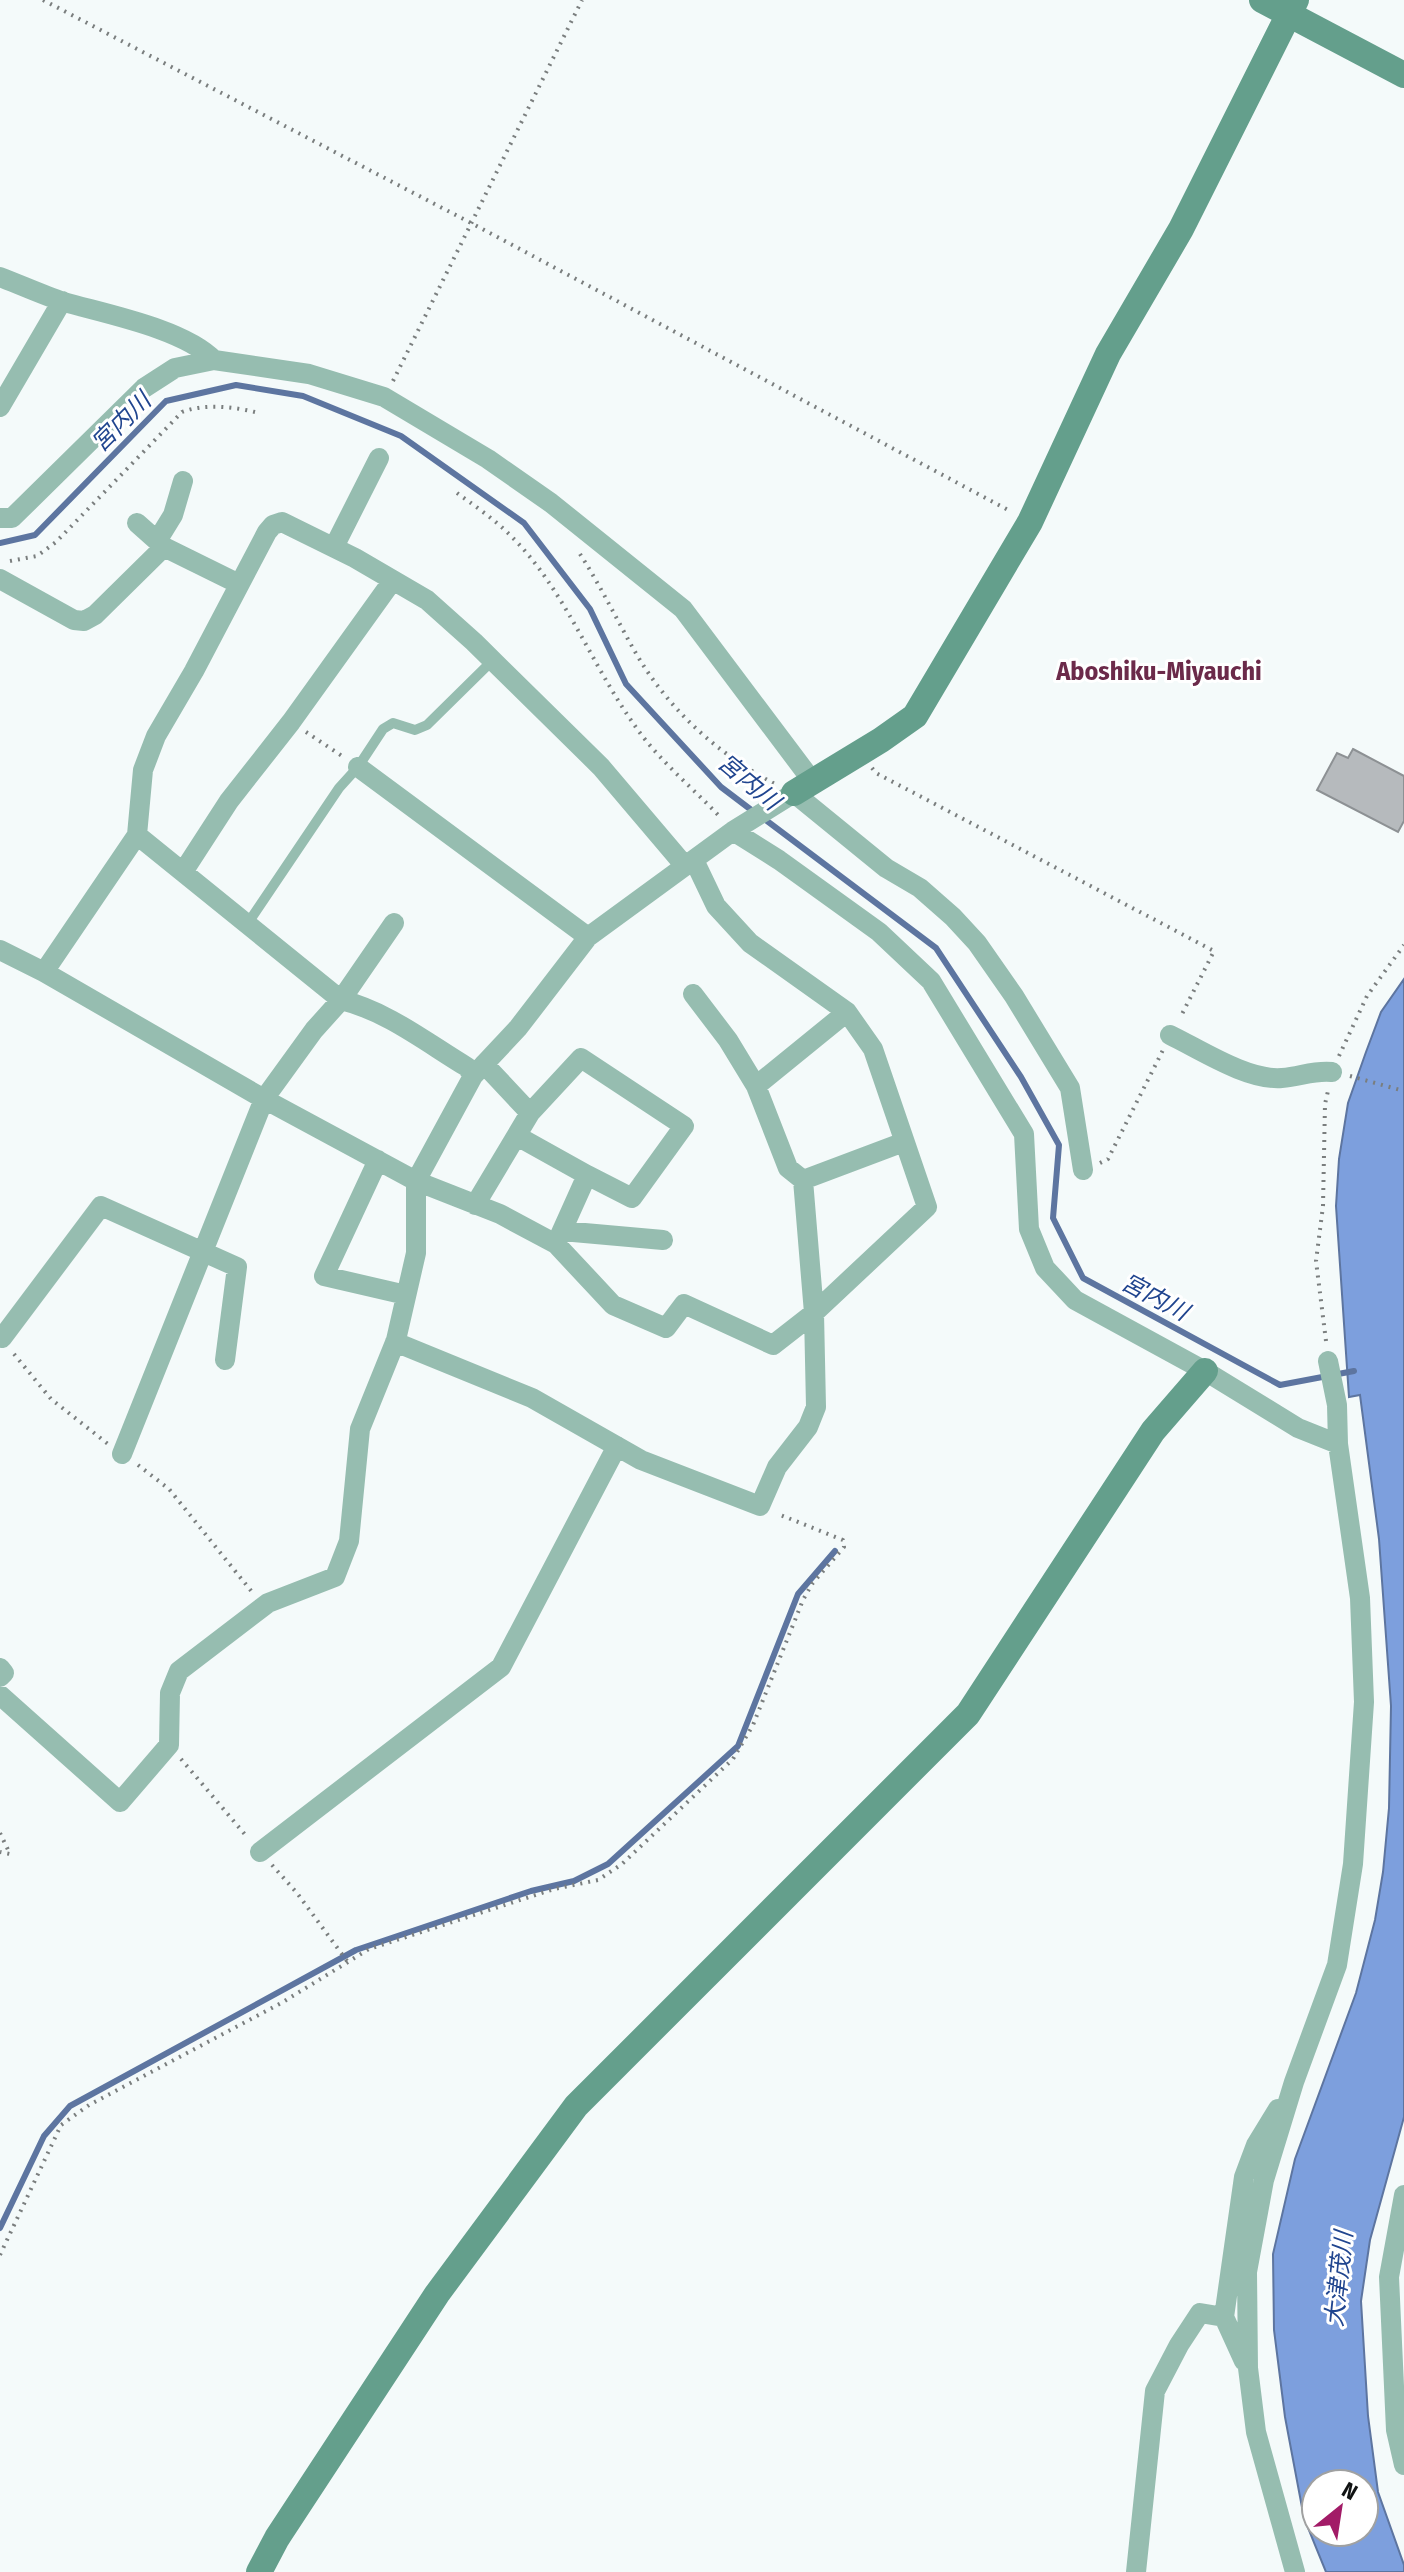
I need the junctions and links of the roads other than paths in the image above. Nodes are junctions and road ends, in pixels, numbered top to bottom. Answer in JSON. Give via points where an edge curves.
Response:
{"nodes":[{"id":1,"x":1262,"y":0,"type":"edge"},
{"id":2,"x":1293,"y":7,"type":"edge"},
{"id":3,"x":1404,"y":75,"type":"edge"},
{"id":4,"x":0,"y":277,"type":"edge"},
{"id":5,"x":62,"y":301,"type":"junction"},
{"id":6,"x":214,"y":360,"type":"junction"},
{"id":7,"x":0,"y":407,"type":"edge"},
{"id":8,"x":379,"y":458,"type":"dead end"},
{"id":9,"x":183,"y":481,"type":"dead end"},
{"id":10,"x":0,"y":518,"type":"edge"},
{"id":11,"x":137,"y":523,"type":"dead end"},
{"id":12,"x":160,"y":544,"type":"junction"},
{"id":13,"x":334,"y":547,"type":"junction"},
{"id":14,"x":0,"y":579,"type":"edge"},
{"id":15,"x":393,"y":580,"type":"junction"},
{"id":16,"x":239,"y":584,"type":"junction"},
{"id":17,"x":492,"y":661,"type":"junction"},
{"id":18,"x":358,"y":767,"type":"junction"},
{"id":19,"x":804,"y":787,"type":"junction"},
{"id":20,"x":733,"y":831,"type":"junction"},
{"id":21,"x":137,"y":835,"type":"junction"},
{"id":22,"x":690,"y":863,"type":"junction"},
{"id":23,"x":183,"y":872,"type":"junction"},
{"id":24,"x":248,"y":923,"type":"junction"},
{"id":25,"x":394,"y":923,"type":"dead end"},
{"id":26,"x":588,"y":937,"type":"junction"},
{"id":27,"x":0,"y":950,"type":"edge"},
{"id":28,"x":44,"y":972,"type":"junction"},
{"id":29,"x":693,"y":994,"type":"dead end"},
{"id":30,"x":341,"y":1000,"type":"junction"},
{"id":31,"x":847,"y":1012,"type":"junction"},
{"id":32,"x":1170,"y":1035,"type":"road end"},
{"id":33,"x":478,"y":1070,"type":"junction"},
{"id":34,"x":1336,"y":1072,"type":"road end"},
{"id":35,"x":756,"y":1086,"type":"junction"},
{"id":36,"x":264,"y":1099,"type":"junction"},
{"id":37,"x":530,"y":1113,"type":"junction"},
{"id":38,"x":517,"y":1136,"type":"junction"},
{"id":39,"x":904,"y":1142,"type":"junction"},
{"id":40,"x":378,"y":1160,"type":"junction"},
{"id":41,"x":1083,"y":1170,"type":"road end"},
{"id":42,"x":587,"y":1175,"type":"junction"},
{"id":43,"x":803,"y":1180,"type":"junction"},
{"id":44,"x":416,"y":1181,"type":"junction"},
{"id":45,"x":475,"y":1205,"type":"junction"},
{"id":46,"x":559,"y":1237,"type":"junction"},
{"id":47,"x":663,"y":1240,"type":"dead end"},
{"id":48,"x":204,"y":1250,"type":"junction"},
{"id":49,"x":406,"y":1295,"type":"junction"},
{"id":50,"x":814,"y":1313,"type":"junction"},
{"id":51,"x":2,"y":1338,"type":"dead end"},
{"id":52,"x":395,"y":1342,"type":"junction"},
{"id":53,"x":225,"y":1360,"type":"dead end"},
{"id":54,"x":1328,"y":1361,"type":"road end"},
{"id":55,"x":1205,"y":1371,"type":"junction"},
{"id":56,"x":1338,"y":1444,"type":"junction"},
{"id":57,"x":617,"y":1446,"type":"junction"},
{"id":58,"x":122,"y":1454,"type":"dead end"},
{"id":59,"x":0,"y":1668,"type":"edge"},
{"id":60,"x":0,"y":1677,"type":"edge"},
{"id":61,"x":0,"y":1695,"type":"edge"},
{"id":62,"x":260,"y":1852,"type":"dead end"},
{"id":63,"x":1294,"y":2082,"type":"junction"},
{"id":64,"x":1404,"y":2195,"type":"edge"},
{"id":65,"x":1396,"y":2306,"type":"edge"},
{"id":66,"x":1224,"y":2317,"type":"junction"},
{"id":67,"x":1248,"y":2368,"type":"junction"},
{"id":68,"x":1404,"y":2465,"type":"edge"},
{"id":69,"x":259,"y":2572,"type":"edge"},
{"id":70,"x":1136,"y":2572,"type":"edge"},
{"id":71,"x":1295,"y":2572,"type":"edge"}],
"edges":[{"from":1,"to":2,"type":"street"},
{"from":2,"to":3,"type":"street"},
{"from":2,"to":19,"type":"street","via":[[1181,229],[1108,354],[1030,522],[915,716]]},
{"from":4,"to":5,"type":"street"},
{"from":5,"to":6,"type":"street","via":[[162,332],[202,348]]},
{"from":5,"to":7,"type":"street"},
{"from":6,"to":10,"type":"street","via":[[175,368],[144,388],[12,518]]},
{"from":6,"to":19,"type":"street","via":[[309,374],[384,397],[539,494],[683,609]]},
{"from":8,"to":13,"type":"street"},
{"from":9,"to":12,"type":"street"},
{"from":11,"to":12,"type":"street"},
{"from":12,"to":14,"type":"street","via":[[84,621]]},
{"from":12,"to":16,"type":"street"},
{"from":13,"to":15,"type":"street"},
{"from":13,"to":16,"type":"street","via":[[282,522],[273,525]]},
{"from":15,"to":17,"type":"street","via":[[427,600]]},
{"from":15,"to":23,"type":"street","via":[[229,801]]},
{"from":16,"to":21,"type":"street","via":[[156,736],[143,770]]},
{"from":17,"to":18,"type":"lane","via":[[427,725],[415,730],[393,723],[383,729]]},
{"from":17,"to":22,"type":"street"},
{"from":18,"to":24,"type":"lane"},
{"from":18,"to":26,"type":"street"},
{"from":19,"to":20,"type":"street"},
{"from":19,"to":41,"type":"street","via":[[886,868],[920,888],[977,943],[1070,1088]]},
{"from":20,"to":22,"type":"street"},
{"from":20,"to":55,"type":"street","via":[[879,932],[931,981],[1024,1134],[1029,1229],[1045,1268],[1075,1300]]},
{"from":21,"to":23,"type":"street"},
{"from":21,"to":28,"type":"street"},
{"from":22,"to":26,"type":"street"},
{"from":22,"to":31,"type":"street","via":[[716,906],[750,943]]},
{"from":23,"to":24,"type":"street"},
{"from":24,"to":30,"type":"street"},
{"from":25,"to":30,"type":"street"},
{"from":26,"to":33,"type":"street","via":[[518,1028]]},
{"from":27,"to":28,"type":"street"},
{"from":28,"to":36,"type":"street"},
{"from":29,"to":35,"type":"street"},
{"from":30,"to":33,"type":"street","via":[[364,1006]]},
{"from":30,"to":36,"type":"street"},
{"from":31,"to":35,"type":"street"},
{"from":31,"to":39,"type":"street","via":[[873,1049]]},
{"from":32,"to":34,"type":"street","via":[[1255,1076]]},
{"from":33,"to":37,"type":"street"},
{"from":33,"to":44,"type":"street"},
{"from":35,"to":43,"type":"street","via":[[788,1168]]},
{"from":36,"to":40,"type":"street"},
{"from":36,"to":48,"type":"street"},
{"from":37,"to":38,"type":"street"},
{"from":37,"to":42,"type":"street","via":[[581,1058],[684,1126],[632,1198]]},
{"from":38,"to":42,"type":"street"},
{"from":38,"to":45,"type":"street"},
{"from":39,"to":43,"type":"street"},
{"from":39,"to":50,"type":"street","via":[[927,1207]]},
{"from":40,"to":44,"type":"street"},
{"from":40,"to":49,"type":"street","via":[[324,1276]]},
{"from":42,"to":46,"type":"street"},
{"from":43,"to":50,"type":"street"},
{"from":44,"to":45,"type":"street"},
{"from":44,"to":49,"type":"street","via":[[416,1253]]},
{"from":45,"to":46,"type":"street"},
{"from":46,"to":47,"type":"street"},
{"from":46,"to":50,"type":"street","via":[[613,1305],[666,1328],[684,1304],[773,1345]]},
{"from":48,"to":51,"type":"street","via":[[101,1206]]},
{"from":48,"to":53,"type":"street","via":[[237,1267]]},
{"from":48,"to":58,"type":"street"},
{"from":49,"to":52,"type":"street"},
{"from":50,"to":57,"type":"street","via":[[816,1407],[808,1427],[777,1467],[760,1506]]},
{"from":52,"to":57,"type":"street","via":[[532,1398]]},
{"from":52,"to":61,"type":"street","via":[[360,1429],[349,1541],[335,1577],[268,1603],[179,1671],[170,1693],[169,1745],[120,1802]]},
{"from":54,"to":56,"type":"street"},
{"from":55,"to":56,"type":"street","via":[[1298,1428]]},
{"from":55,"to":69,"type":"street","via":[[1153,1431],[968,1714],[576,2106],[437,2294]]},
{"from":56,"to":63,"type":"street","via":[[1360,1598],[1364,1702],[1353,1864],[1337,1965]]},
{"from":57,"to":62,"type":"street","via":[[501,1667]]},
{"from":59,"to":60,"type":"street"},
{"from":63,"to":66,"type":"street","via":[[1256,2145],[1244,2177]]},
{"from":63,"to":67,"type":"street","via":[[1264,2180],[1247,2272]]},
{"from":64,"to":65,"type":"street","via":[[1389,2277]]},
{"from":65,"to":68,"type":"street","via":[[1396,2430]]},
{"from":66,"to":67,"type":"street"},
{"from":66,"to":70,"type":"street","via":[[1200,2313],[1155,2391]]},
{"from":67,"to":71,"type":"street","via":[[1256,2432]]}]}
